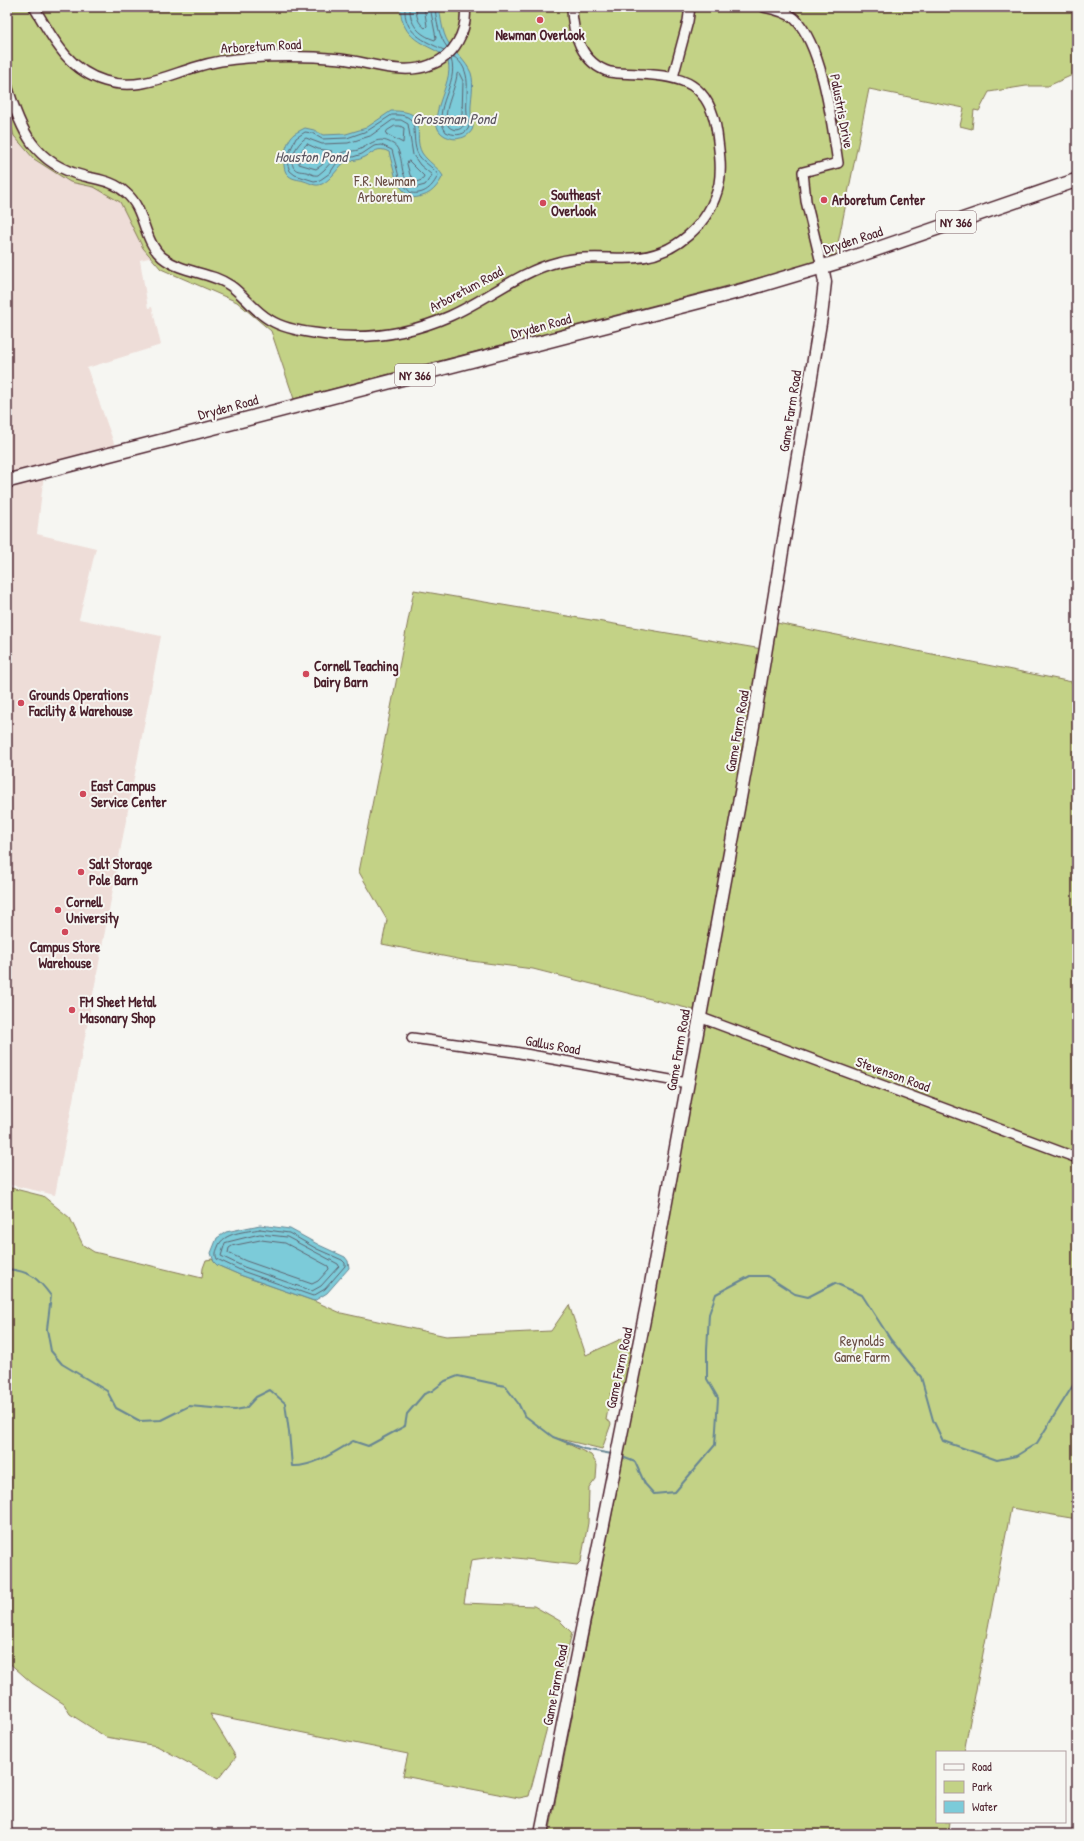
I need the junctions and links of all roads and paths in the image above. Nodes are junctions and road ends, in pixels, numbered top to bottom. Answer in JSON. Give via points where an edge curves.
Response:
{"nodes":[{"id":1,"x":34,"y":7,"type":"edge"},
{"id":2,"x":465,"y":7,"type":"edge"},
{"id":3,"x":572,"y":7,"type":"edge"},
{"id":4,"x":690,"y":7,"type":"edge"},
{"id":5,"x":764,"y":7,"type":"edge"},
{"id":6,"x":673,"y":76,"type":"junction"},
{"id":7,"x":7,"y":85,"type":"edge"},
{"id":8,"x":1077,"y":180,"type":"edge"},
{"id":9,"x":822,"y":267,"type":"junction"},
{"id":10,"x":7,"y":481,"type":"edge"},
{"id":11,"x":699,"y":1017,"type":"junction"},
{"id":12,"x":412,"y":1038,"type":"dead end"},
{"id":13,"x":687,"y":1083,"type":"junction"},
{"id":14,"x":1077,"y":1158,"type":"edge"},
{"id":15,"x":541,"y":1834,"type":"edge"}],
"edges":[{"from":1,"to":2,"type":"street","name":"Arboretum Road","via":[[62,52],[74,65],[90,75],[116,84],[143,84],[198,66],[245,58],[282,56],[410,69],[426,67],[441,60],[456,44],[463,30]]},
{"from":3,"to":6,"type":"street","name":"Arboretum Road","via":[[578,40],[586,56],[597,66],[614,72]]},
{"from":4,"to":6,"type":"street"},
{"from":5,"to":9,"type":"street","name":"Palustris Drive","via":[[777,9],[795,19],[806,34],[817,60],[829,110],[838,162],[803,172],[806,201]]},
{"from":6,"to":7,"type":"street","name":"Arboretum Road","via":[[694,87],[709,104],[716,122],[720,158],[720,181],[714,200],[700,225],[686,238],[670,248],[647,256],[577,258],[543,266],[451,316],[428,325],[379,336],[354,337],[298,331],[277,324],[257,311],[231,285],[217,278],[181,268],[165,259],[152,246],[140,212],[128,194],[109,182],[65,170],[48,161],[34,147],[23,131]]},
{"from":8,"to":9,"type":"main road","name":"Dryden Road","number":"NY 366"},
{"from":9,"to":10,"type":"main road","name":"Dryden Road","number":"NY 366","via":[[744,290]]},
{"from":9,"to":11,"type":"street","name":"Game Farm Road","via":[[825,286],[818,332],[752,731]]},
{"from":11,"to":13,"type":"street","name":"Game Farm Road"},
{"from":11,"to":14,"type":"street","name":"Stevenson Road"},
{"from":12,"to":13,"type":"street","name":"Gallus Road","via":[[514,1052]]},
{"from":13,"to":15,"type":"street","name":"Game Farm Road","via":[[648,1300]]}]}
